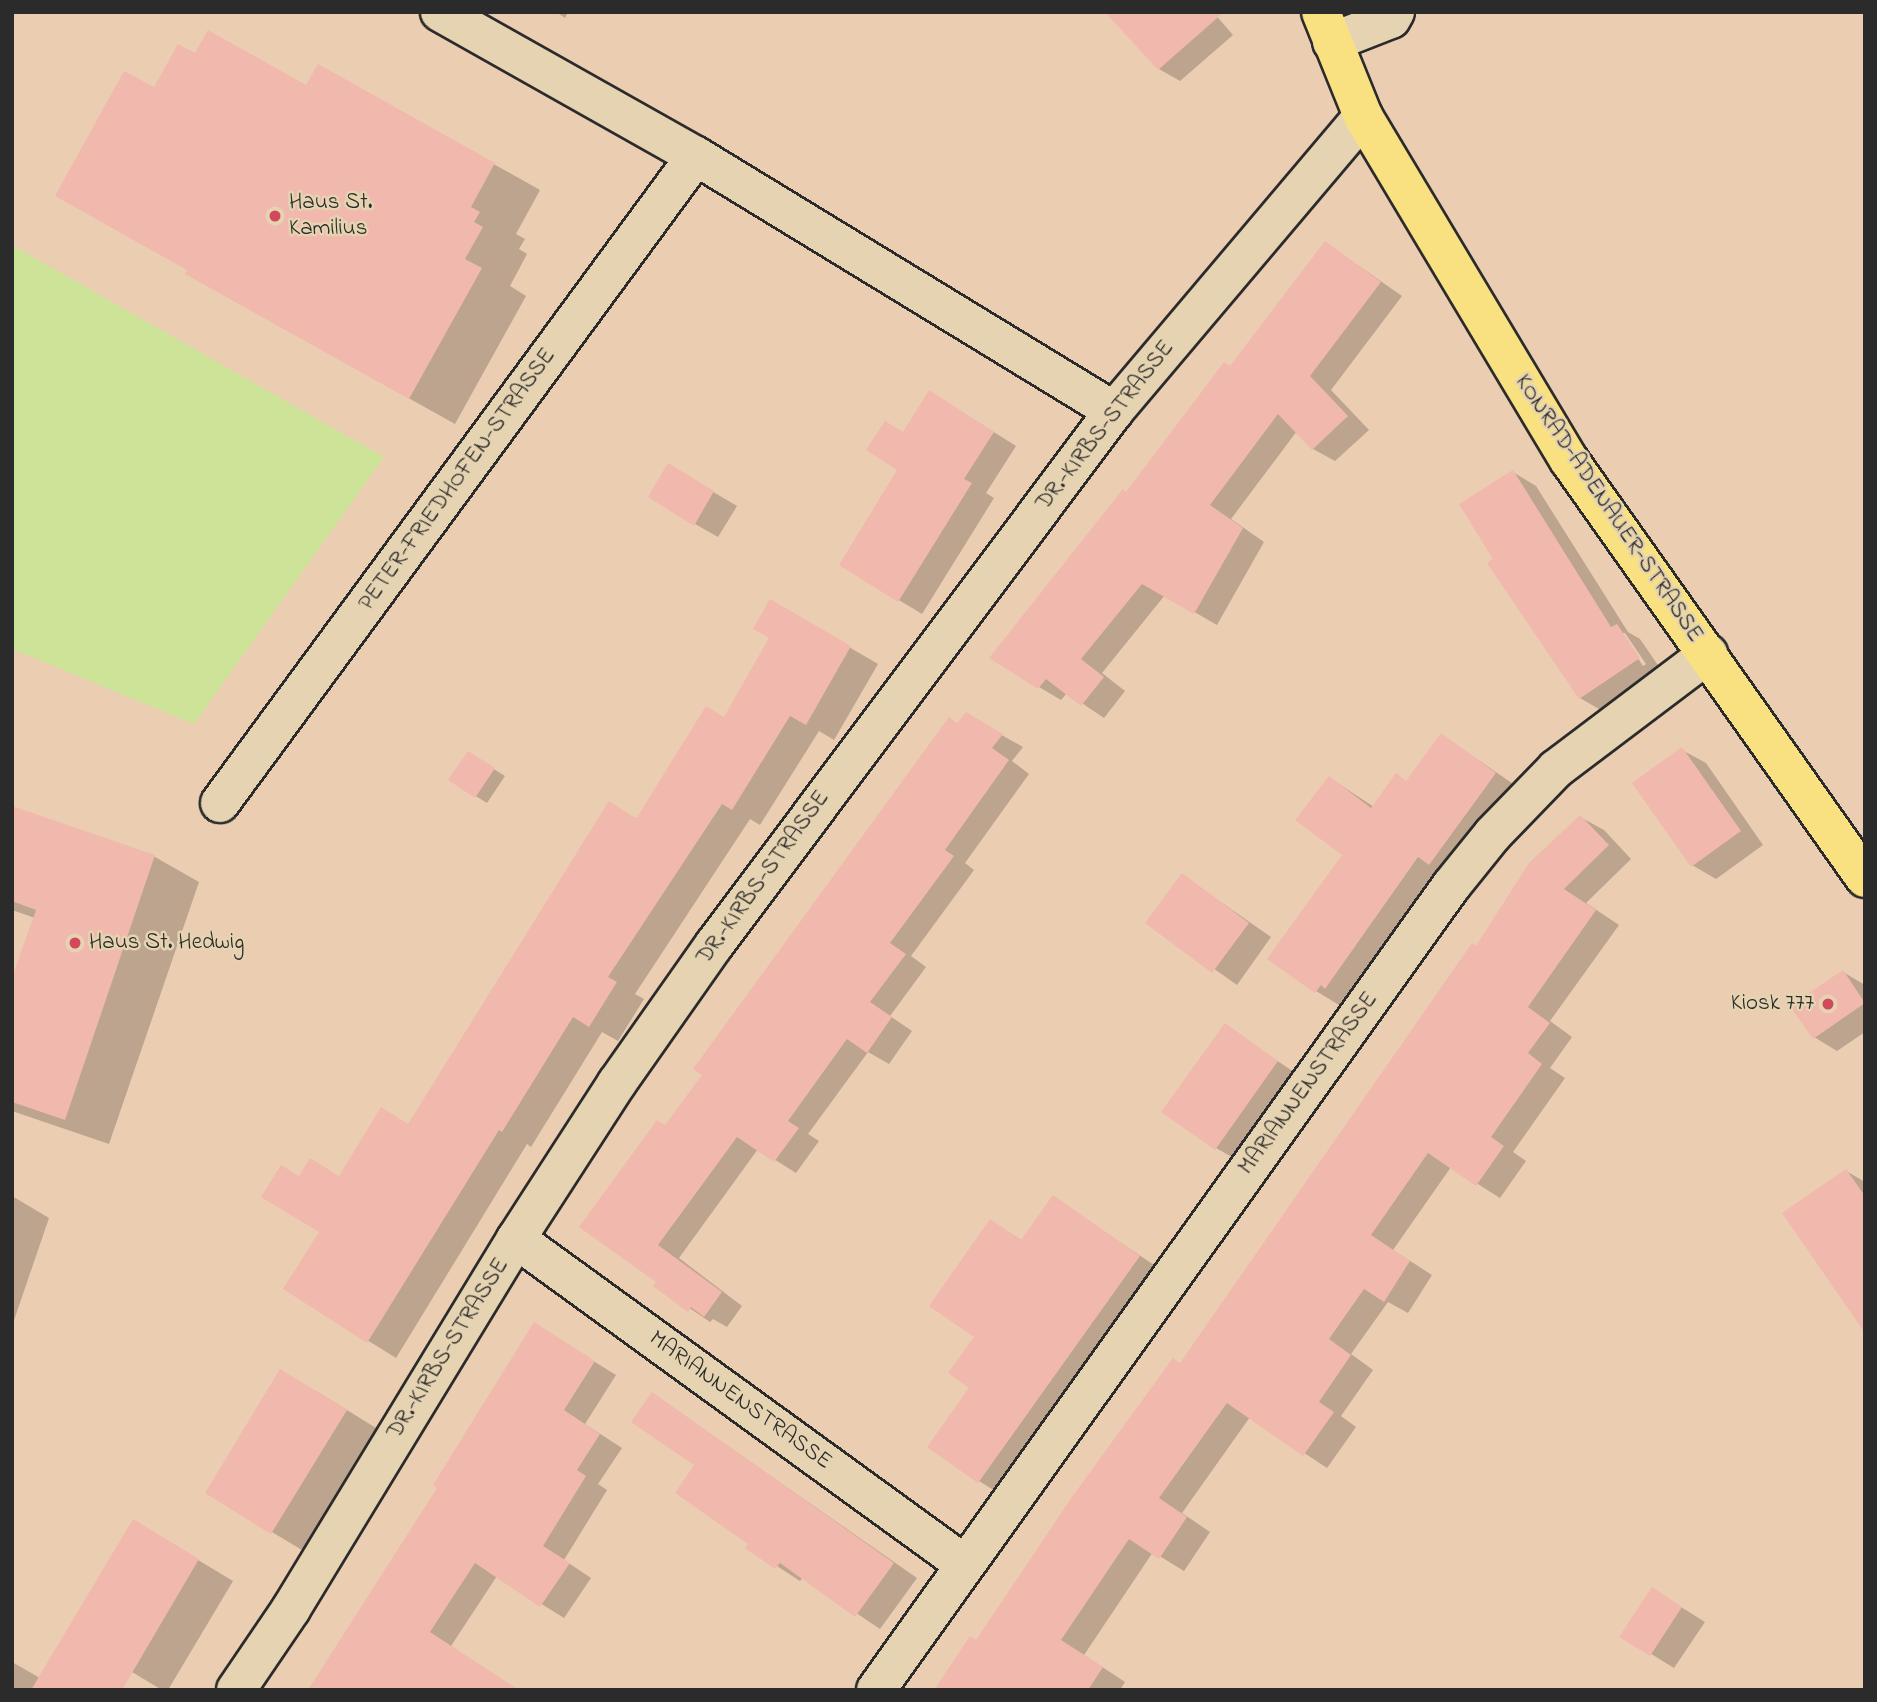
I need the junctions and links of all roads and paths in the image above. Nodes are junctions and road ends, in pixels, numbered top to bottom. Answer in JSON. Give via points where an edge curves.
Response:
{"nodes":[{"id":1,"x":440,"y":12,"type":"edge"},
{"id":2,"x":1352,"y":24,"type":"edge"},
{"id":3,"x":1363,"y":116,"type":"junction"},
{"id":4,"x":696,"y":156,"type":"junction"},
{"id":5,"x":1114,"y":411,"type":"junction"},
{"id":6,"x":1707,"y":654,"type":"junction"},
{"id":7,"x":220,"y":803,"type":"dead end"},
{"id":8,"x":1865,"y":878,"type":"edge"},
{"id":9,"x":516,"y":1239,"type":"junction"},
{"id":10,"x":964,"y":1564,"type":"junction"},
{"id":11,"x":236,"y":1690,"type":"edge"},
{"id":12,"x":876,"y":1690,"type":"edge"}],
"edges":[{"from":1,"to":4,"type":"street"},
{"from":2,"to":3,"type":"main road","name":"KONRAD-ADENAUER-STRASSE"},
{"from":3,"to":5,"type":"street","name":"DR.-KIRBS-STRASSE"},
{"from":3,"to":6,"type":"main road","name":"KONRAD-ADENAUER-STRASSE","via":[[1569,460]]},
{"from":4,"to":5,"type":"street"},
{"from":4,"to":7,"type":"street","name":"PETER-FRIEDHOFEN-STRASSE"},
{"from":5,"to":9,"type":"street","name":"DR.-KIRBS-STRASSE","via":[[714,945]]},
{"from":6,"to":8,"type":"main road","name":"KONRAD-ADENAUER-STRASSE"},
{"from":6,"to":10,"type":"street","name":"MARIANNENSTRASSE","via":[[1556,769],[1493,834]]},
{"from":9,"to":10,"type":"street","name":"MARIANNENSTRASSE"},
{"from":9,"to":11,"type":"street","name":"DR.-KIRBS-STRASSE","via":[[291,1609]]},
{"from":10,"to":12,"type":"street","name":"MARIANNENSTRASSE"}]}
